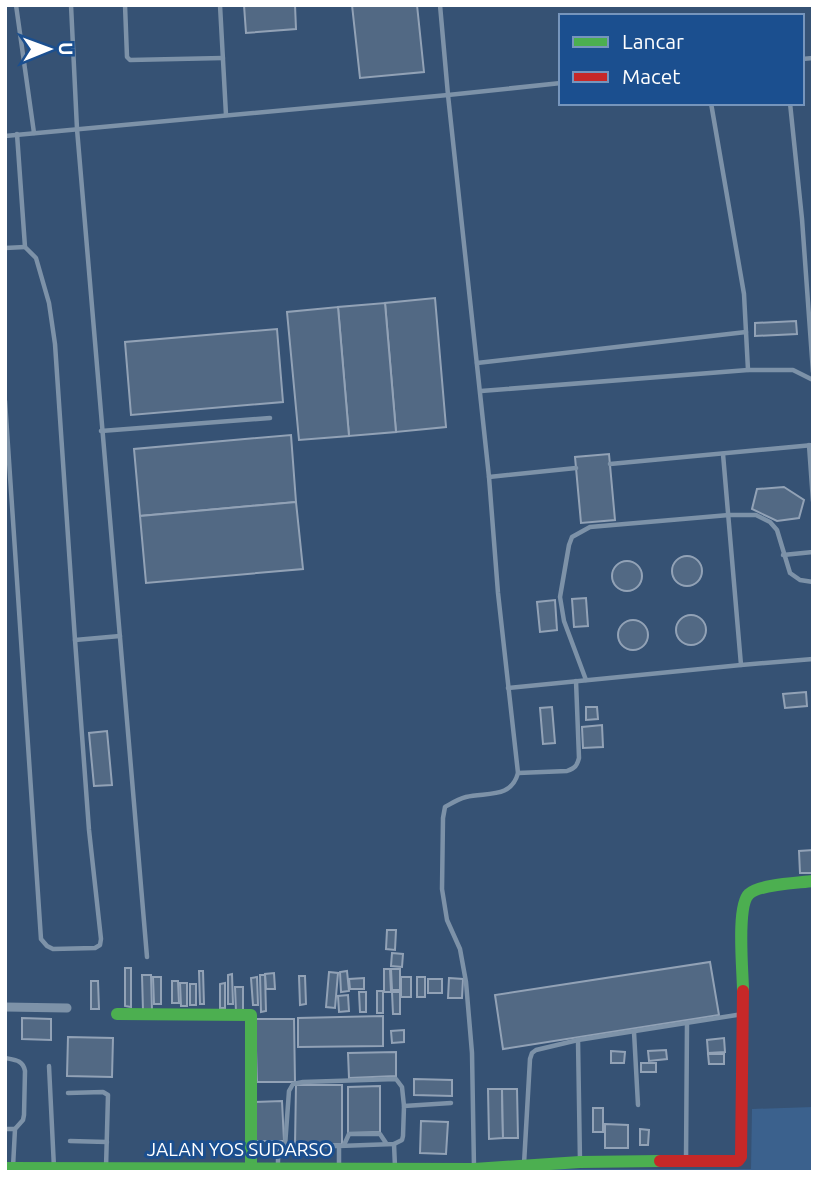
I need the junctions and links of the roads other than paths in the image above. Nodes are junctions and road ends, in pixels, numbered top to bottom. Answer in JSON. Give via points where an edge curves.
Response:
{"nodes":[{"id":1,"x":16,"y":5,"type":"edge"},
{"id":2,"x":71,"y":5,"type":"edge"},
{"id":3,"x":125,"y":5,"type":"edge"},
{"id":4,"x":220,"y":5,"type":"edge"},
{"id":5,"x":440,"y":5,"type":"edge"},
{"id":6,"x":223,"y":58,"type":"junction"},
{"id":7,"x":559,"y":83,"type":"edge"},
{"id":8,"x":448,"y":95,"type":"junction"},
{"id":9,"x":711,"y":105,"type":"edge"},
{"id":10,"x":790,"y":105,"type":"edge"},
{"id":11,"x":226,"y":115,"type":"junction"},
{"id":12,"x":77,"y":129,"type":"junction"},
{"id":13,"x":34,"y":133,"type":"junction"},
{"id":14,"x":17,"y":134,"type":"junction"},
{"id":15,"x":5,"y":136,"type":"edge"},
{"id":16,"x":25,"y":247,"type":"junction"},
{"id":17,"x":5,"y":248,"type":"edge"},
{"id":18,"x":746,"y":332,"type":"junction"},
{"id":19,"x":477,"y":363,"type":"junction"},
{"id":20,"x":748,"y":370,"type":"junction"},
{"id":21,"x":813,"y":372,"type":"edge"},
{"id":22,"x":813,"y":380,"type":"edge"},
{"id":23,"x":481,"y":391,"type":"junction"},
{"id":24,"x":5,"y":401,"type":"edge"},
{"id":25,"x":270,"y":418,"type":"dead end"},
{"id":26,"x":101,"y":431,"type":"junction"},
{"id":27,"x":811,"y":445,"type":"edge"},
{"id":28,"x":723,"y":454,"type":"junction"},
{"id":29,"x":610,"y":464,"type":"dead end"},
{"id":30,"x":576,"y":468,"type":"dead end"},
{"id":31,"x":489,"y":477,"type":"junction"},
{"id":32,"x":813,"y":501,"type":"edge"},
{"id":33,"x":729,"y":516,"type":"junction"},
{"id":34,"x":813,"y":552,"type":"edge"},
{"id":35,"x":783,"y":555,"type":"junction"},
{"id":36,"x":813,"y":582,"type":"edge"},
{"id":37,"x":120,"y":636,"type":"junction"},
{"id":38,"x":75,"y":640,"type":"junction"},
{"id":39,"x":813,"y":659,"type":"edge"},
{"id":40,"x":741,"y":665,"type":"junction"},
{"id":41,"x":576,"y":681,"type":"junction"},
{"id":42,"x":586,"y":681,"type":"junction"},
{"id":43,"x":508,"y":688,"type":"junction"},
{"id":44,"x":517,"y":772,"type":"junction"},
{"id":45,"x":813,"y":881,"type":"edge"},
{"id":46,"x":147,"y":957,"type":"dead end"},
{"id":47,"x":5,"y":1007,"type":"edge"},
{"id":48,"x":67,"y":1008,"type":"dead end"},
{"id":49,"x":117,"y":1014,"type":"dead end"},
{"id":50,"x":744,"y":1014,"type":"junction"},
{"id":51,"x":687,"y":1023,"type":"junction"},
{"id":52,"x":634,"y":1032,"type":"junction"},
{"id":53,"x":578,"y":1040,"type":"junction"},
{"id":54,"x":5,"y":1058,"type":"edge"},
{"id":55,"x":49,"y":1066,"type":"dead end"},
{"id":56,"x":68,"y":1093,"type":"dead end"},
{"id":57,"x":452,"y":1103,"type":"dead end"},
{"id":58,"x":638,"y":1105,"type":"dead end"},
{"id":59,"x":404,"y":1106,"type":"junction"},
{"id":60,"x":5,"y":1129,"type":"edge"},
{"id":61,"x":15,"y":1129,"type":"junction"},
{"id":62,"x":71,"y":1141,"type":"dead end"},
{"id":63,"x":107,"y":1142,"type":"junction"},
{"id":64,"x":386,"y":1144,"type":"junction"},
{"id":65,"x":394,"y":1144,"type":"junction"},
{"id":66,"x":341,"y":1145,"type":"junction"},
{"id":67,"x":285,"y":1146,"type":"junction"},
{"id":68,"x":580,"y":1162,"type":"junction"},
{"id":69,"x":686,"y":1162,"type":"junction"},
{"id":70,"x":524,"y":1166,"type":"junction"},
{"id":71,"x":9,"y":1168,"type":"edge"},
{"id":72,"x":54,"y":1168,"type":"junction"},
{"id":73,"x":339,"y":1168,"type":"junction"},
{"id":74,"x":395,"y":1168,"type":"junction"},
{"id":75,"x":106,"y":1169,"type":"junction"},
{"id":76,"x":251,"y":1169,"type":"junction"},
{"id":77,"x":278,"y":1169,"type":"junction"},
{"id":78,"x":474,"y":1169,"type":"junction"}],
"edges":[{"from":1,"to":13,"type":"lane"},
{"from":2,"to":12,"type":"lane"},
{"from":3,"to":6,"type":"lane","via":[[130,60]]},
{"from":4,"to":6,"type":"lane"},
{"from":5,"to":8,"type":"lane"},
{"from":6,"to":11,"type":"lane"},
{"from":7,"to":8,"type":"lane"},
{"from":8,"to":11,"type":"lane"},
{"from":8,"to":19,"type":"lane"},
{"from":9,"to":18,"type":"lane","via":[[744,294]]},
{"from":10,"to":21,"type":"lane"},
{"from":11,"to":12,"type":"lane"},
{"from":12,"to":13,"type":"lane"},
{"from":12,"to":26,"type":"lane"},
{"from":13,"to":14,"type":"lane"},
{"from":14,"to":15,"type":"lane"},
{"from":14,"to":16,"type":"lane"},
{"from":16,"to":17,"type":"lane"},
{"from":16,"to":38,"type":"lane","via":[[36,258],[55,344]]},
{"from":18,"to":19,"type":"lane"},
{"from":18,"to":20,"type":"lane"},
{"from":19,"to":23,"type":"lane"},
{"from":20,"to":22,"type":"lane","via":[[793,370]]},
{"from":20,"to":23,"type":"lane"},
{"from":23,"to":31,"type":"lane"},
{"from":24,"to":38,"type":"lane","via":[[41,939],[53,949],[95,948],[102,939]]},
{"from":25,"to":26,"type":"lane"},
{"from":26,"to":37,"type":"lane"},
{"from":27,"to":28,"type":"lane"},
{"from":27,"to":32,"type":"lane"},
{"from":28,"to":29,"type":"lane"},
{"from":28,"to":33,"type":"lane"},
{"from":30,"to":31,"type":"lane"},
{"from":31,"to":43,"type":"lane"},
{"from":33,"to":35,"type":"lane","via":[[756,515],[770,522],[777,530]]},
{"from":33,"to":40,"type":"lane"},
{"from":33,"to":42,"type":"lane","via":[[590,527],[572,537],[560,597]]},
{"from":34,"to":35,"type":"lane"},
{"from":35,"to":36,"type":"lane","via":[[790,573]]},
{"from":37,"to":38,"type":"lane"},
{"from":37,"to":46,"type":"lane"},
{"from":39,"to":40,"type":"lane"},
{"from":40,"to":42,"type":"lane"},
{"from":41,"to":42,"type":"lane"},
{"from":41,"to":43,"type":"lane"},
{"from":41,"to":44,"type":"lane","via":[[577,765],[567,771]]},
{"from":43,"to":44,"type":"lane"},
{"from":44,"to":78,"type":"lane","via":[[505,791],[454,801],[445,807],[443,818],[442,889],[466,982]]},
{"from":45,"to":50,"type":"street","via":[[762,888],[750,892],[744,901]]},
{"from":47,"to":48,"type":"street"},
{"from":49,"to":76,"type":"street","via":[[251,1015]]},
{"from":50,"to":51,"type":"lane"},
{"from":50,"to":69,"type":"street","name":"JALAN YOS SUDARSO","via":[[741,1157],[738,1161]]},
{"from":51,"to":52,"type":"lane"},
{"from":51,"to":69,"type":"lane"},
{"from":52,"to":53,"type":"lane"},
{"from":52,"to":58,"type":"lane"},
{"from":53,"to":68,"type":"lane"},
{"from":53,"to":70,"type":"lane","via":[[532,1054]]},
{"from":54,"to":61,"type":"lane","via":[[20,1062],[25,1071],[24,1115]]},
{"from":55,"to":72,"type":"lane"},
{"from":56,"to":63,"type":"lane","via":[[108,1095]]},
{"from":57,"to":59,"type":"lane"},
{"from":59,"to":65,"type":"lane","via":[[402,1140]]},
{"from":59,"to":67,"type":"lane","via":[[396,1079],[292,1084]]},
{"from":60,"to":61,"type":"lane"},
{"from":61,"to":71,"type":"lane"},
{"from":62,"to":63,"type":"lane"},
{"from":63,"to":75,"type":"lane"},
{"from":64,"to":65,"type":"lane"},
{"from":64,"to":66,"type":"lane"},
{"from":64,"to":66,"type":"lane","via":[[377,1133],[349,1135]]},
{"from":65,"to":74,"type":"lane"},
{"from":66,"to":67,"type":"lane"},
{"from":66,"to":73,"type":"lane"},
{"from":67,"to":77,"type":"lane","via":[[278,1153]]},
{"from":68,"to":69,"type":"street","name":"JALAN YOS SUDARSO"},
{"from":68,"to":70,"type":"street","name":"JALAN YOS SUDARSO"},
{"from":70,"to":78,"type":"street","name":"JALAN YOS SUDARSO"},
{"from":71,"to":72,"type":"street","name":"JALAN YOS SUDARSO"},
{"from":72,"to":75,"type":"street","name":"JALAN YOS SUDARSO"},
{"from":73,"to":74,"type":"street","name":"JALAN YOS SUDARSO"},
{"from":73,"to":77,"type":"street","name":"JALAN YOS SUDARSO"},
{"from":74,"to":78,"type":"street","name":"JALAN YOS SUDARSO"},
{"from":75,"to":76,"type":"street","name":"JALAN YOS SUDARSO"},
{"from":76,"to":77,"type":"street","name":"JALAN YOS SUDARSO"}]}
